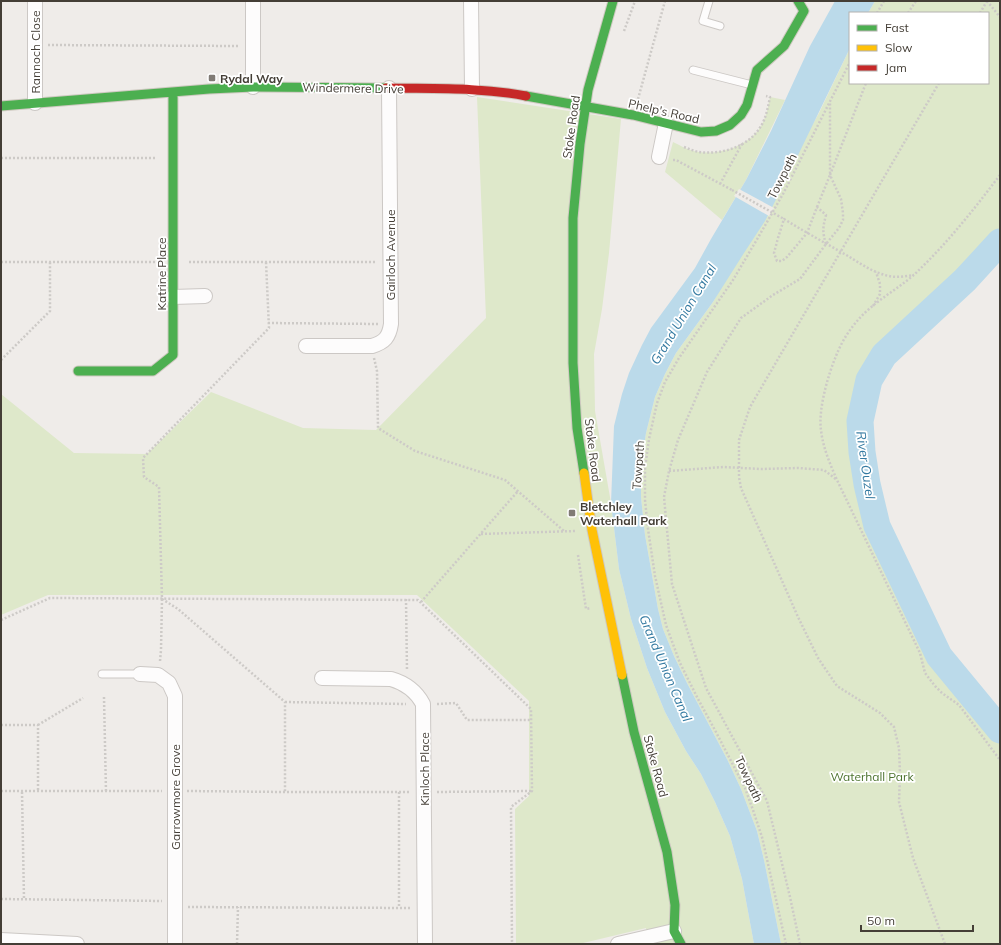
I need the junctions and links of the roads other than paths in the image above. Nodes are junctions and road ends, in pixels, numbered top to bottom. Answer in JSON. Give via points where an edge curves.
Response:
{"nodes":[{"id":1,"x":35,"y":1,"type":"edge"},
{"id":2,"x":253,"y":1,"type":"edge"},
{"id":3,"x":471,"y":1,"type":"edge"},
{"id":4,"x":612,"y":1,"type":"edge"},
{"id":5,"x":709,"y":1,"type":"edge"},
{"id":6,"x":798,"y":1,"type":"edge"},
{"id":7,"x":720,"y":26,"type":"dead end"},
{"id":8,"x":693,"y":70,"type":"dead end"},
{"id":9,"x":752,"y":85,"type":"junction"},
{"id":10,"x":253,"y":87,"type":"junction"},
{"id":11,"x":389,"y":88,"type":"junction"},
{"id":12,"x":472,"y":89,"type":"junction"},
{"id":13,"x":173,"y":92,"type":"junction"},
{"id":14,"x":35,"y":103,"type":"junction"},
{"id":15,"x":1,"y":106,"type":"edge"},
{"id":16,"x":585,"y":106,"type":"junction"},
{"id":17,"x":666,"y":123,"type":"junction"},
{"id":18,"x":658,"y":157,"type":"road end"},
{"id":19,"x":205,"y":296,"type":"dead end"},
{"id":20,"x":173,"y":297,"type":"junction"},
{"id":21,"x":306,"y":346,"type":"dead end"},
{"id":22,"x":78,"y":371,"type":"dead end"},
{"id":23,"x":102,"y":674,"type":"dead end"},
{"id":24,"x":140,"y":674,"type":"joint"},
{"id":25,"x":322,"y":678,"type":"dead end"},
{"id":26,"x":674,"y":931,"type":"junction"},
{"id":27,"x":1,"y":940,"type":"edge"},
{"id":28,"x":77,"y":944,"type":"edge"},
{"id":29,"x":175,"y":944,"type":"edge"},
{"id":30,"x":425,"y":944,"type":"edge"},
{"id":31,"x":618,"y":944,"type":"edge"},
{"id":32,"x":681,"y":944,"type":"edge"}],
"edges":[{"from":1,"to":14,"type":"street","name":"Rannoch Close"},
{"from":2,"to":10,"type":"street"},
{"from":3,"to":12,"type":"street"},
{"from":4,"to":16,"type":"street","name":"Stoke Road"},
{"from":5,"to":7,"type":"lane","via":[[703,21]]},
{"from":6,"to":9,"type":"street","name":"Phelp's Road","via":[[804,11],[784,46],[757,70]]},
{"from":8,"to":9,"type":"lane"},
{"from":9,"to":17,"type":"street","name":"Phelp's Road","via":[[744,110],[735,121],[724,128],[700,132]]},
{"from":10,"to":11,"type":"street","name":"Windermere Drive"},
{"from":10,"to":13,"type":"street","name":"Windermere Drive"},
{"from":11,"to":12,"type":"street","name":"Windermere Drive"},
{"from":11,"to":21,"type":"street","name":"Gairloch Avenue","via":[[390,331],[384,340],[372,346]]},
{"from":12,"to":16,"type":"street","name":"Windermere Drive","via":[[506,92]]},
{"from":13,"to":14,"type":"street","name":"Windermere Drive"},
{"from":13,"to":20,"type":"street","name":"Katrine Place"},
{"from":14,"to":15,"type":"street","name":"Windermere Drive"},
{"from":16,"to":17,"type":"street","name":"Phelp's Road"},
{"from":16,"to":26,"type":"street","name":"Stoke Road","via":[[573,218],[573,363],[577,428],[592,530],[634,732],[667,852],[675,905]]},
{"from":17,"to":18,"type":"street"},
{"from":19,"to":20,"type":"street"},
{"from":20,"to":22,"type":"street","name":"Katrine Place","via":[[173,355],[153,371]]},
{"from":23,"to":24,"type":"lane"},
{"from":24,"to":29,"type":"street","name":"Garrowmore Grove","via":[[158,675],[169,683],[175,696]]},
{"from":25,"to":30,"type":"street","name":"Kinloch Place","via":[[388,679],[400,682],[417,695],[423,704]]},
{"from":26,"to":31,"type":"street"},
{"from":26,"to":32,"type":"street"},
{"from":27,"to":28,"type":"street"}]}
